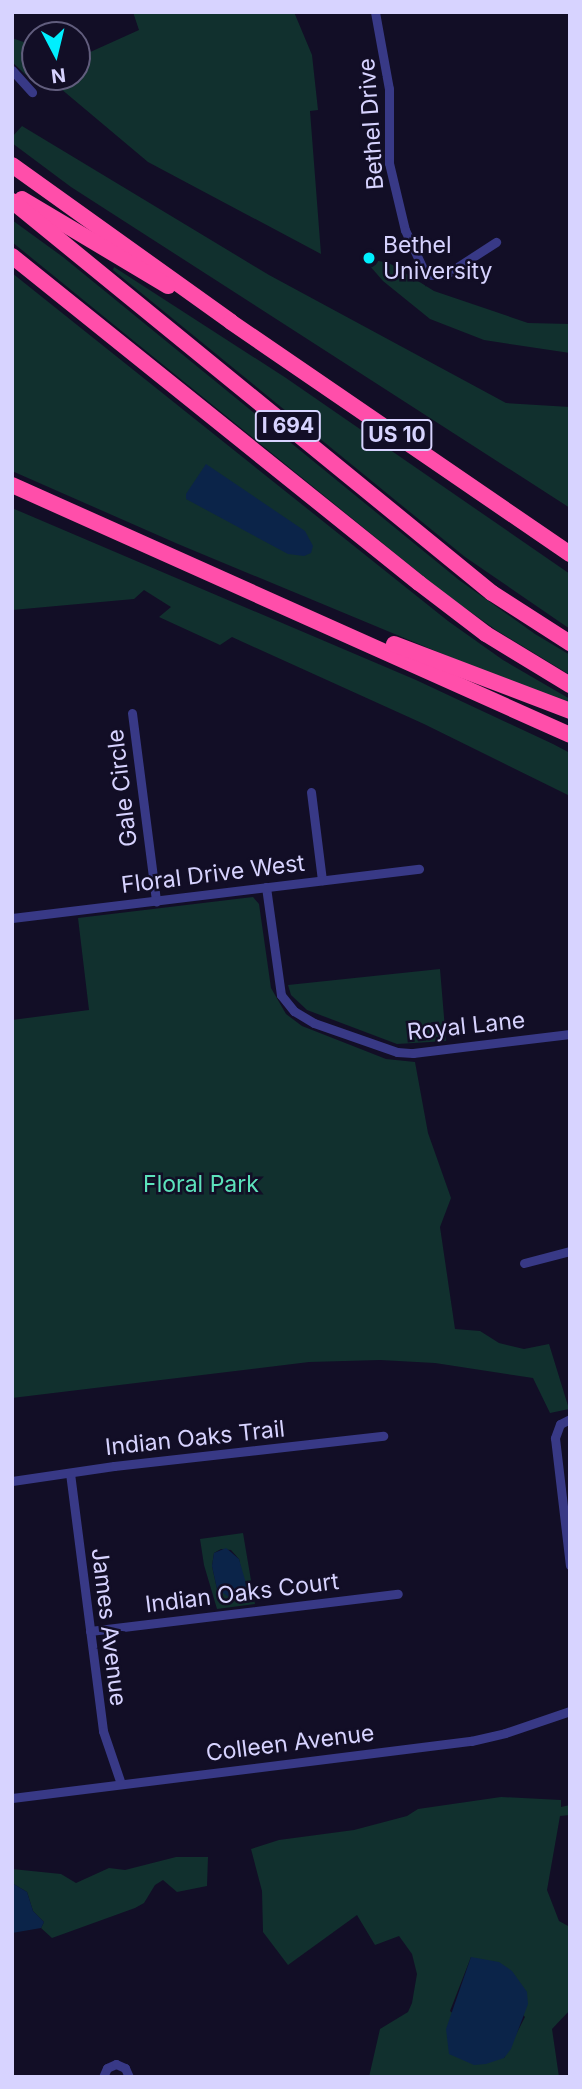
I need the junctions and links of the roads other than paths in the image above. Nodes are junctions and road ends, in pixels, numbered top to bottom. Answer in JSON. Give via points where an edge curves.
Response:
{"nodes":[{"id":1,"x":375,"y":12,"type":"edge"},
{"id":2,"x":12,"y":69,"type":"edge"},
{"id":3,"x":32,"y":92,"type":"dead end"},
{"id":4,"x":12,"y":165,"type":"edge"},
{"id":5,"x":12,"y":193,"type":"edge"},
{"id":6,"x":12,"y":201,"type":"edge"},
{"id":7,"x":496,"y":242,"type":"dead end"},
{"id":8,"x":12,"y":256,"type":"edge"},
{"id":9,"x":231,"y":322,"type":"junction"},
{"id":10,"x":12,"y":485,"type":"edge"},
{"id":11,"x":567,"y":552,"type":"edge"},
{"id":12,"x":205,"y":572,"type":"junction"},
{"id":13,"x":570,"y":643,"type":"edge"},
{"id":14,"x":570,"y":685,"type":"edge"},
{"id":15,"x":570,"y":712,"type":"edge"},
{"id":16,"x":132,"y":713,"type":"dead end"},
{"id":17,"x":570,"y":735,"type":"edge"},
{"id":18,"x":310,"y":792,"type":"dead end"},
{"id":19,"x":419,"y":869,"type":"dead end"},
{"id":20,"x":322,"y":880,"type":"junction"},
{"id":21,"x":265,"y":887,"type":"junction"},
{"id":22,"x":156,"y":901,"type":"junction"},
{"id":23,"x":12,"y":918,"type":"edge"},
{"id":24,"x":570,"y":1034,"type":"edge"},
{"id":25,"x":570,"y":1251,"type":"edge"},
{"id":26,"x":524,"y":1263,"type":"dead end"},
{"id":27,"x":570,"y":1419,"type":"edge"},
{"id":28,"x":383,"y":1436,"type":"dead end"},
{"id":29,"x":70,"y":1473,"type":"junction"},
{"id":30,"x":12,"y":1482,"type":"edge"},
{"id":31,"x":570,"y":1565,"type":"edge"},
{"id":32,"x":398,"y":1594,"type":"dead end"},
{"id":33,"x":90,"y":1631,"type":"junction"},
{"id":34,"x":570,"y":1711,"type":"edge"},
{"id":35,"x":121,"y":1784,"type":"junction"},
{"id":36,"x":12,"y":1798,"type":"edge"},
{"id":37,"x":103,"y":2077,"type":"edge"},
{"id":38,"x":129,"y":2077,"type":"edge"}],
"edges":[{"from":1,"to":7,"type":"street","name":"Bethel Drive","via":[[388,78],[388,163],[401,219],[424,271],[445,275]]},
{"from":2,"to":3,"type":"street"},
{"from":4,"to":9,"type":"highway"},
{"from":5,"to":9,"type":"highway","number":"US 10"},
{"from":6,"to":13,"type":"highway","number":"I 694","via":[[492,593]]},
{"from":8,"to":14,"type":"highway","number":"I 694","via":[[419,583],[486,634]]},
{"from":9,"to":11,"type":"highway","number":"US 10"},
{"from":10,"to":12,"type":"highway"},
{"from":12,"to":15,"type":"highway"},
{"from":12,"to":17,"type":"highway"},
{"from":16,"to":22,"type":"street","name":"Gale Circle"},
{"from":18,"to":20,"type":"street"},
{"from":19,"to":20,"type":"street","name":"Floral Drive West"},
{"from":20,"to":21,"type":"street","name":"Floral Drive West"},
{"from":21,"to":22,"type":"street","name":"Floral Drive West"},
{"from":21,"to":24,"type":"street","name":"Royal Lane","via":[[281,995],[294,1012],[314,1023],[397,1052],[413,1053]]},
{"from":22,"to":23,"type":"street","name":"Floral Drive West"},
{"from":25,"to":26,"type":"street"},
{"from":27,"to":31,"type":"street","via":[[556,1431]]},
{"from":28,"to":29,"type":"street","name":"Indian Oaks Trail"},
{"from":29,"to":30,"type":"street","name":"Indian Oaks Trail"},
{"from":29,"to":33,"type":"street","name":"James Avenue"},
{"from":32,"to":33,"type":"street","name":"Indian Oaks Court"},
{"from":33,"to":35,"type":"street","name":"James Avenue","via":[[103,1731]]},
{"from":34,"to":35,"type":"street","name":"Colleen Avenue","via":[[471,1741]]},
{"from":35,"to":36,"type":"street","name":"Colleen Avenue"},
{"from":37,"to":38,"type":"street","via":[[107,2068],[116,2064],[125,2068]]}]}
